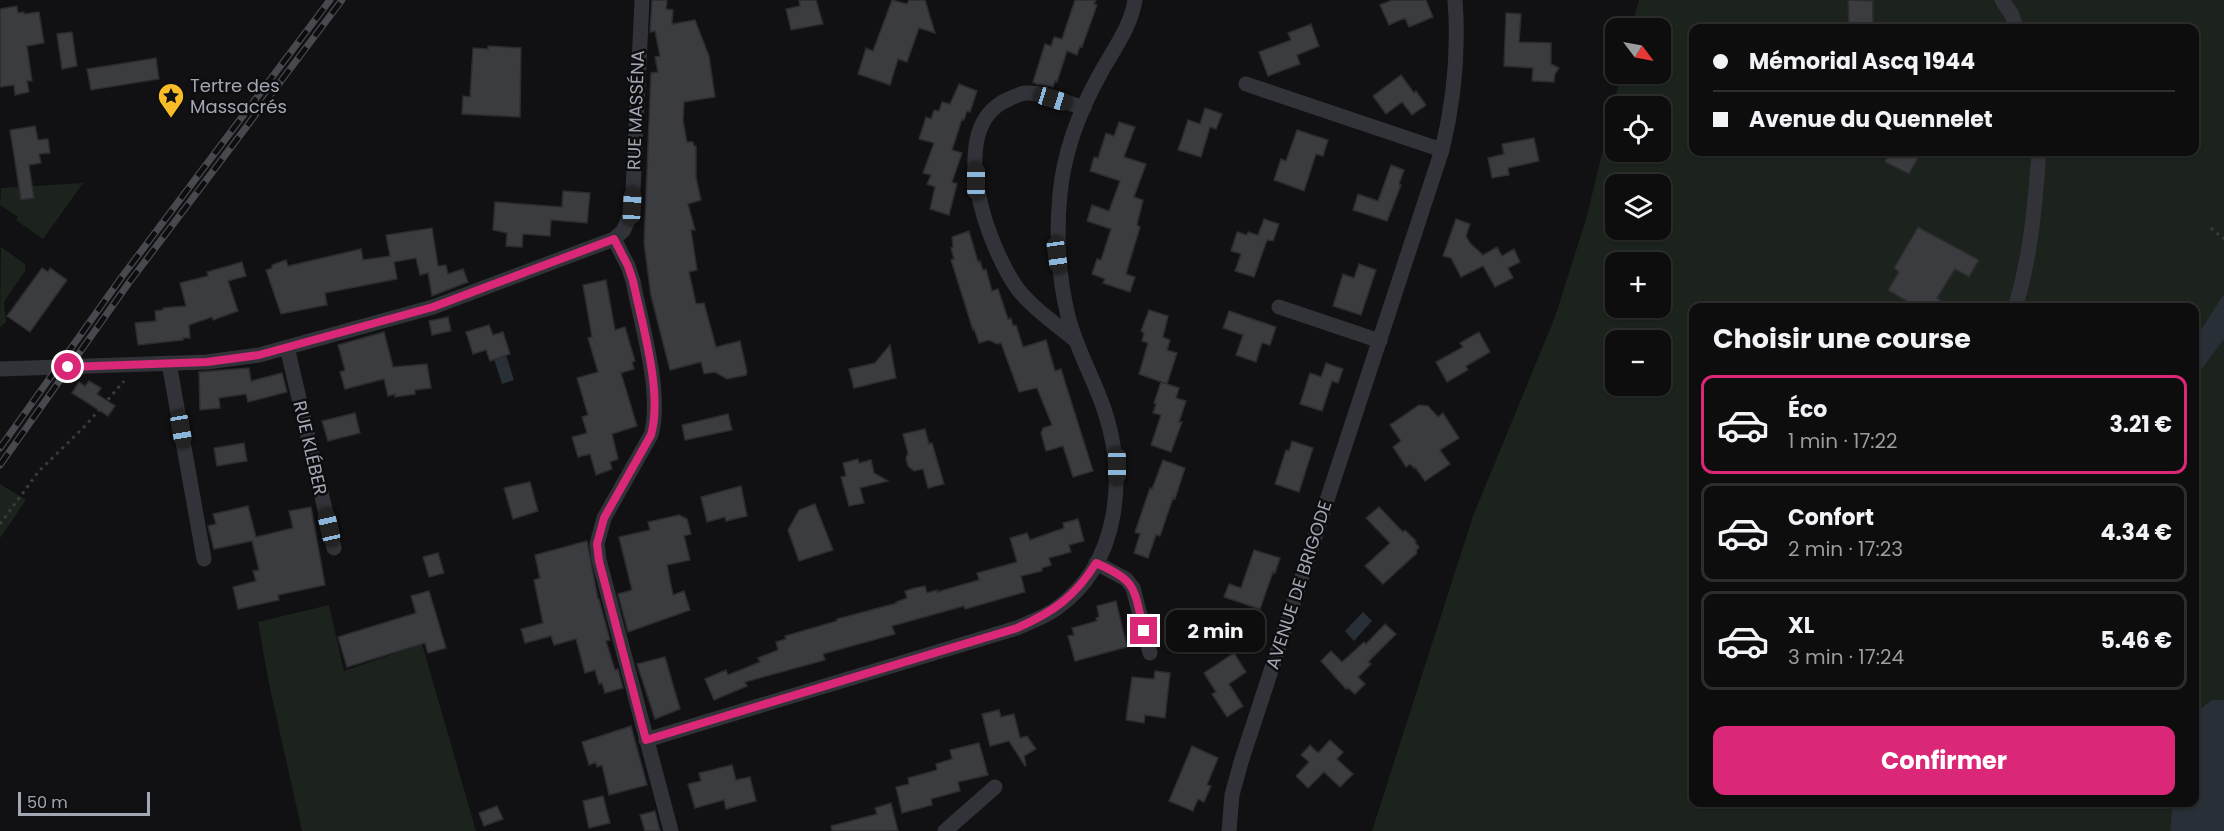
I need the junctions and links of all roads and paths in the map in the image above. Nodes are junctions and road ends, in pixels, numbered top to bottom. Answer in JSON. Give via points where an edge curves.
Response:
{"nodes":[{"id":1,"x":642,"y":0,"type":"edge"},
{"id":2,"x":1135,"y":0,"type":"edge"},
{"id":3,"x":1455,"y":0,"type":"edge"},
{"id":4,"x":2002,"y":0,"type":"edge"},
{"id":5,"x":2015,"y":24,"type":"edge"},
{"id":6,"x":1246,"y":84,"type":"dead end"},
{"id":7,"x":1084,"y":108,"type":"junction"},
{"id":8,"x":1442,"y":150,"type":"junction"},
{"id":9,"x":2039,"y":156,"type":"edge"},
{"id":10,"x":2211,"y":228,"type":"dead end"},
{"id":11,"x":614,"y":239,"type":"junction"},
{"id":12,"x":2224,"y":239,"type":"edge"},
{"id":13,"x":2017,"y":303,"type":"edge"},
{"id":14,"x":1279,"y":307,"type":"dead end"},
{"id":15,"x":1075,"y":340,"type":"junction"},
{"id":16,"x":1380,"y":340,"type":"junction"},
{"id":17,"x":287,"y":347,"type":"junction"},
{"id":18,"x":169,"y":363,"type":"junction"},
{"id":19,"x":137,"y":365,"type":"junction"},
{"id":20,"x":0,"y":369,"type":"edge"},
{"id":21,"x":0,"y":524,"type":"edge"},
{"id":22,"x":334,"y":548,"type":"dead end"},
{"id":23,"x":204,"y":560,"type":"dead end"},
{"id":24,"x":1096,"y":563,"type":"junction"},
{"id":25,"x":1150,"y":653,"type":"dead end"},
{"id":26,"x":646,"y":740,"type":"junction"},
{"id":27,"x":995,"y":786,"type":"dead end"},
{"id":28,"x":671,"y":831,"type":"edge"},
{"id":29,"x":945,"y":831,"type":"edge"},
{"id":30,"x":1229,"y":831,"type":"edge"}],
"edges":[{"from":1,"to":11,"type":"street","name":"RUE MASSÉNA","via":[[632,212],[623,231]]},
{"from":2,"to":7,"type":"street","via":[[1127,27]]},
{"from":3,"to":8,"type":"street","name":"AVENUE DE BRIGODE","via":[[1454,83]]},
{"from":4,"to":5,"type":"street"},
{"from":6,"to":8,"type":"street"},
{"from":7,"to":15,"type":"street","via":[[1066,159],[1058,218],[1057,255]]},
{"from":7,"to":15,"type":"street","via":[[1037,94],[1016,95],[986,117],[976,147],[980,203],[1006,270],[1027,299]]},
{"from":8,"to":16,"type":"street","name":"AVENUE DE BRIGODE"},
{"from":9,"to":13,"type":"street","via":[[2035,212]]},
{"from":10,"to":12,"type":"path"},
{"from":11,"to":17,"type":"street","via":[[433,307]]},
{"from":11,"to":26,"type":"street","via":[[633,281],[654,386],[655,421],[604,518],[597,544]]},
{"from":14,"to":16,"type":"street"},
{"from":15,"to":24,"type":"street","via":[[1103,408],[1117,466],[1112,522]]},
{"from":16,"to":30,"type":"street","name":"AVENUE DE BRIGODE","via":[[1238,770]]},
{"from":17,"to":18,"type":"street","via":[[234,359]]},
{"from":17,"to":22,"type":"street","name":"RUE KLÉBER"},
{"from":18,"to":19,"type":"street"},
{"from":18,"to":23,"type":"street"},
{"from":19,"to":20,"type":"street"},
{"from":19,"to":21,"type":"path","via":[[86,425],[39,471]]},
{"from":24,"to":25,"type":"street","via":[[1126,579],[1133,588]]},
{"from":24,"to":26,"type":"street","via":[[1058,608],[1017,628]]},
{"from":26,"to":28,"type":"street"},
{"from":27,"to":29,"type":"street"}]}
